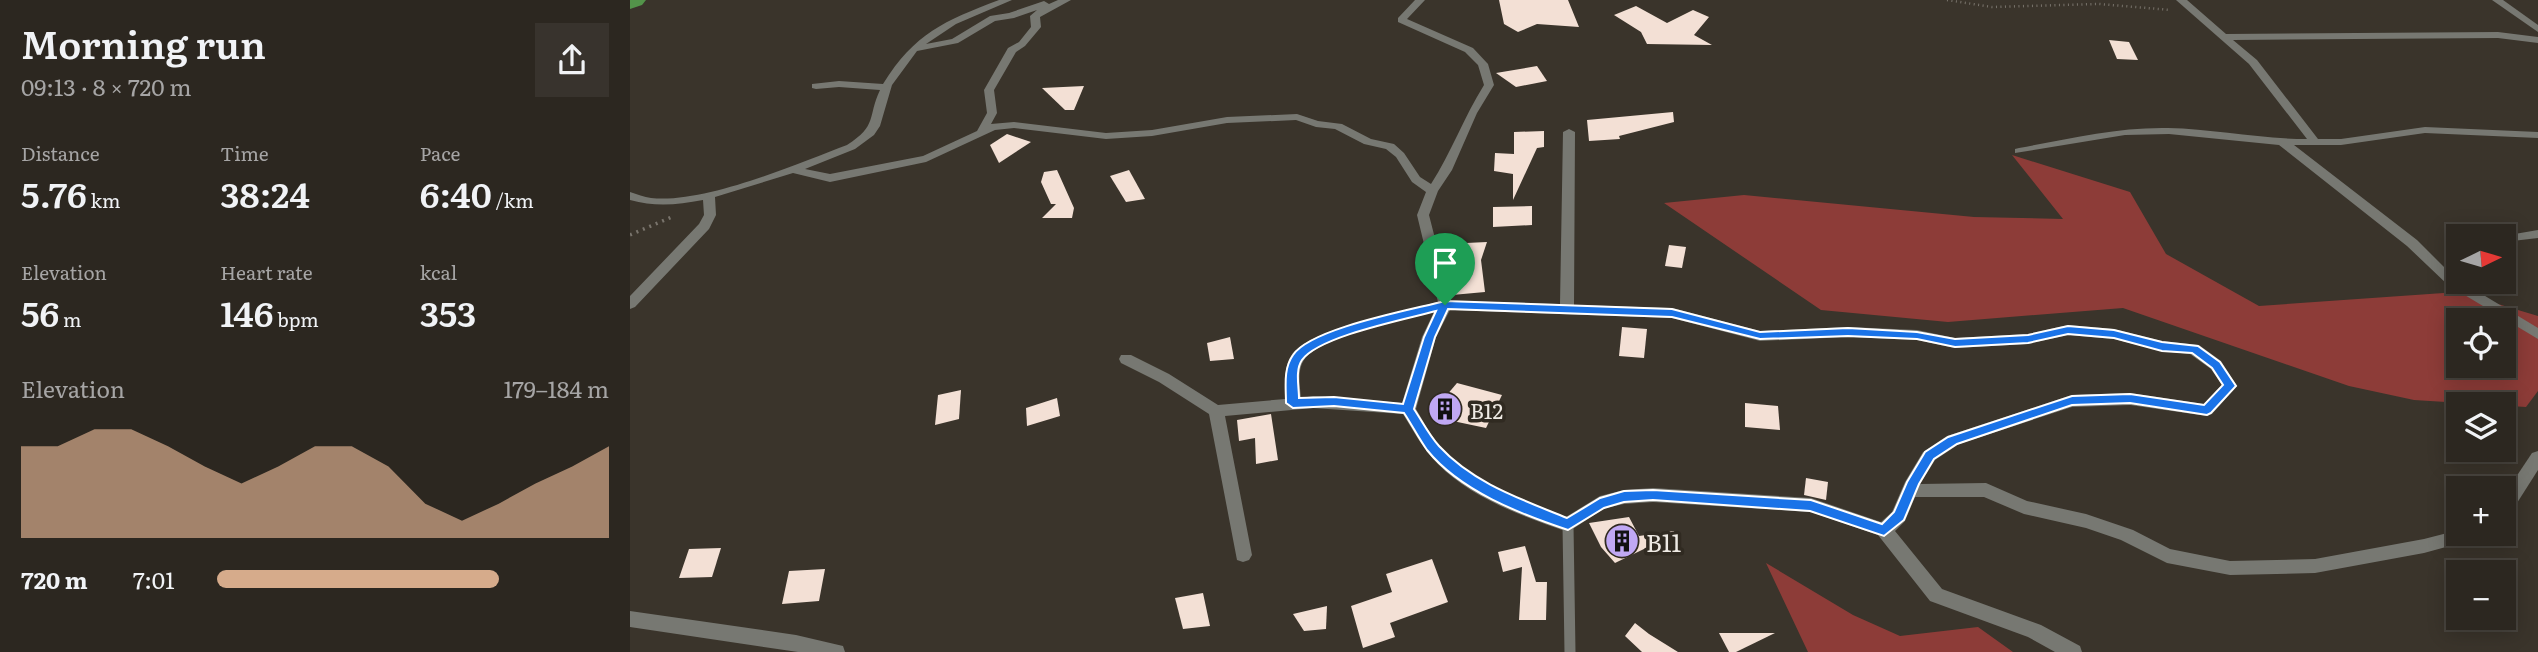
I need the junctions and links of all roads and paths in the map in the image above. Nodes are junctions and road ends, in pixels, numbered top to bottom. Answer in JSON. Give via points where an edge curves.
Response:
{"nodes":[{"id":1,"x":1007,"y":0,"type":"edge"},
{"id":2,"x":1051,"y":0,"type":"edge"},
{"id":3,"x":1066,"y":0,"type":"edge"},
{"id":4,"x":1420,"y":0,"type":"edge"},
{"id":5,"x":1947,"y":0,"type":"edge"},
{"id":6,"x":2181,"y":0,"type":"edge"},
{"id":7,"x":2497,"y":0,"type":"edge"},
{"id":8,"x":2196,"y":14,"type":"junction"},
{"id":9,"x":2538,"y":29,"type":"edge"},
{"id":10,"x":2222,"y":37,"type":"junction"},
{"id":11,"x":2538,"y":40,"type":"edge"},
{"id":12,"x":913,"y":49,"type":"junction"},
{"id":13,"x":816,"y":86,"type":"dead end"},
{"id":14,"x":886,"y":87,"type":"junction"},
{"id":15,"x":982,"y":131,"type":"junction"},
{"id":16,"x":1569,"y":132,"type":"dead end"},
{"id":17,"x":2538,"y":135,"type":"edge"},
{"id":18,"x":2282,"y":142,"type":"junction"},
{"id":19,"x":2315,"y":142,"type":"junction"},
{"id":20,"x":2019,"y":151,"type":"dead end"},
{"id":21,"x":791,"y":169,"type":"junction"},
{"id":22,"x":1432,"y":191,"type":"junction"},
{"id":23,"x":630,"y":196,"type":"edge"},
{"id":24,"x":709,"y":196,"type":"junction"},
{"id":25,"x":2538,"y":233,"type":"edge"},
{"id":26,"x":2516,"y":237,"type":"edge"},
{"id":27,"x":630,"y":304,"type":"edge"},
{"id":28,"x":1445,"y":305,"type":"junction"},
{"id":29,"x":1567,"y":309,"type":"junction"},
{"id":30,"x":2538,"y":334,"type":"edge"},
{"id":31,"x":1126,"y":359,"type":"dead end"},
{"id":32,"x":1293,"y":403,"type":"junction"},
{"id":33,"x":1408,"y":409,"type":"junction"},
{"id":34,"x":1216,"y":411,"type":"junction"},
{"id":35,"x":2538,"y":457,"type":"edge"},
{"id":36,"x":1910,"y":491,"type":"junction"},
{"id":37,"x":2516,"y":491,"type":"edge"},
{"id":38,"x":1568,"y":525,"type":"junction"},
{"id":39,"x":1884,"y":530,"type":"junction"},
{"id":40,"x":2446,"y":540,"type":"edge"},
{"id":41,"x":1243,"y":555,"type":"dead end"},
{"id":42,"x":630,"y":620,"type":"edge"},
{"id":43,"x":836,"y":652,"type":"edge"},
{"id":44,"x":1570,"y":652,"type":"edge"},
{"id":45,"x":2073,"y":652,"type":"edge"}],
"edges":[{"from":1,"to":12,"type":"street","via":[[956,20],[923,38]]},
{"from":2,"to":12,"type":"street","via":[[1030,11],[993,18],[955,41]]},
{"from":3,"to":15,"type":"street","via":[[1035,16],[1035,27],[1012,50],[989,90],[992,113]]},
{"from":4,"to":22,"type":"street","via":[[1401,20],[1469,50],[1483,64],[1489,85]]},
{"from":5,"to":8,"type":"path","via":[[1992,7],[2137,5]]},
{"from":6,"to":8,"type":"street"},
{"from":7,"to":9,"type":"street"},
{"from":8,"to":10,"type":"street"},
{"from":10,"to":11,"type":"street","via":[[2498,35]]},
{"from":10,"to":19,"type":"street","via":[[2253,62]]},
{"from":12,"to":14,"type":"street"},
{"from":13,"to":14,"type":"street"},
{"from":14,"to":21,"type":"street","via":[[869,137]]},
{"from":15,"to":21,"type":"street","via":[[926,159],[830,178]]},
{"from":15,"to":22,"type":"street","via":[[1014,125],[1119,136],[1227,120],[1297,117],[1338,125],[1368,142],[1390,146],[1416,179]]},
{"from":16,"to":29,"type":"street"},
{"from":17,"to":19,"type":"street","via":[[2425,130]]},
{"from":18,"to":19,"type":"street"},
{"from":18,"to":20,"type":"street","via":[[2183,132],[2125,132]]},
{"from":18,"to":30,"type":"street","via":[[2412,243],[2452,282]]},
{"from":21,"to":24,"type":"street"},
{"from":22,"to":28,"type":"street","via":[[1423,215]]},
{"from":23,"to":24,"type":"street","via":[[660,203]]},
{"from":24,"to":27,"type":"street","via":[[710,215],[705,226]]},
{"from":25,"to":26,"type":"street"},
{"from":28,"to":29,"type":"street"},
{"from":28,"to":32,"type":"street","via":[[1352,329],[1308,348],[1293,368]]},
{"from":28,"to":33,"type":"street","via":[[1429,337]]},
{"from":29,"to":36,"type":"street","via":[[1672,313],[1760,335],[1848,332],[1917,335],[1955,343],[2028,339],[2068,330],[2114,334],[2194,349],[2216,365],[2230,386],[2207,410],[2130,399],[2072,401],[2030,413],[1953,440],[1929,456]]},
{"from":31,"to":34,"type":"street"},
{"from":32,"to":33,"type":"street"},
{"from":32,"to":34,"type":"street"},
{"from":33,"to":38,"type":"street","via":[[1432,447],[1462,476]]},
{"from":34,"to":41,"type":"street"},
{"from":35,"to":37,"type":"street"},
{"from":36,"to":39,"type":"street","via":[[1899,516]]},
{"from":36,"to":40,"type":"street","via":[[1986,490],[2024,507],[2086,521],[2167,556],[2230,568],[2315,566]]},
{"from":38,"to":39,"type":"street","via":[[1600,503],[1653,495],[1811,505]]},
{"from":38,"to":44,"type":"lane"},
{"from":39,"to":45,"type":"street","via":[[1936,595],[2034,631]]},
{"from":42,"to":43,"type":"street"}]}
